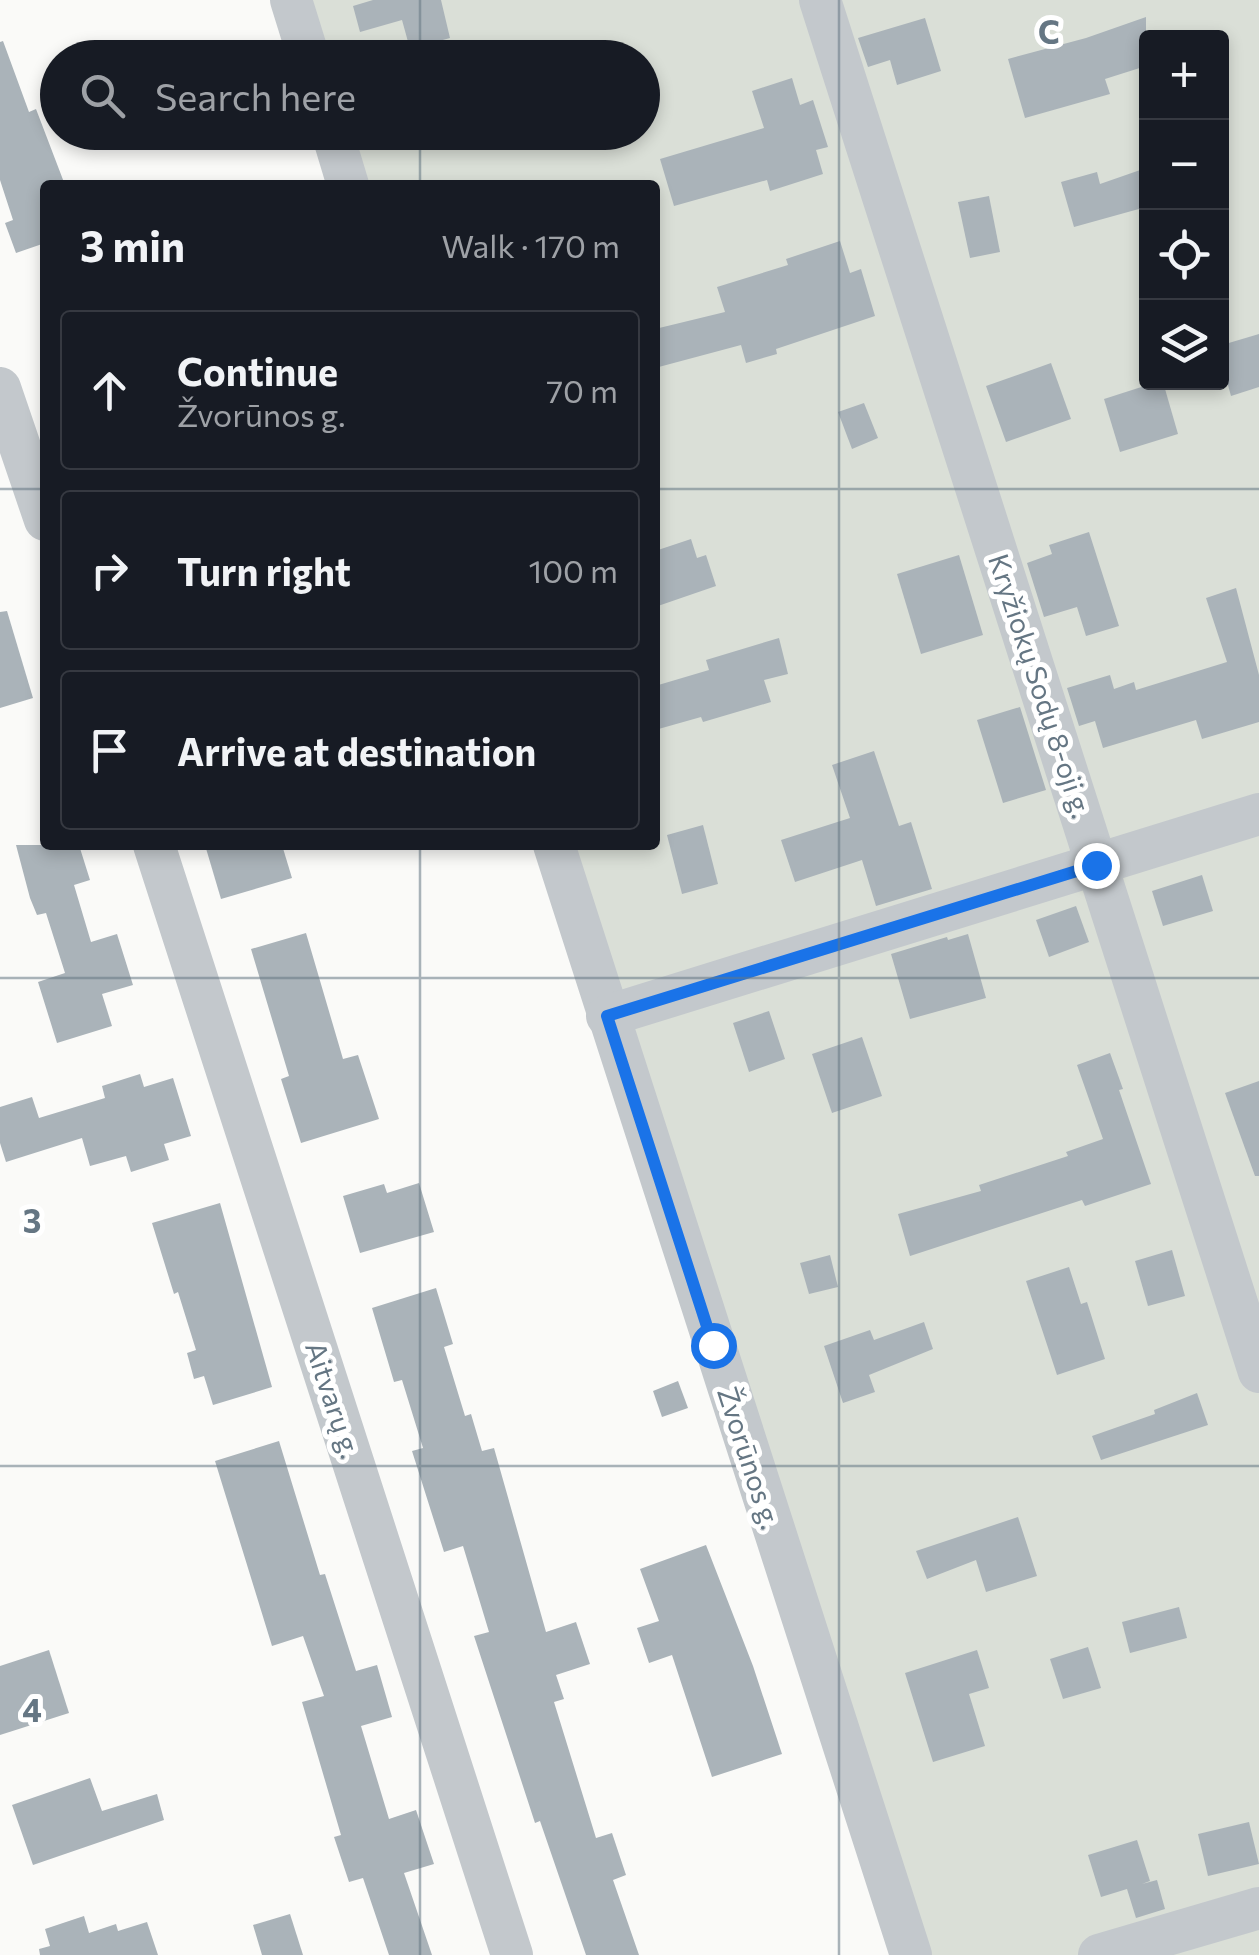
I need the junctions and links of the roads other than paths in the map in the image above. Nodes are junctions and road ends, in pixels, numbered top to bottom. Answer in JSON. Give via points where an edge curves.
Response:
{"nodes":[{"id":1,"x":291,"y":0,"type":"edge"},
{"id":2,"x":820,"y":0,"type":"edge"},
{"id":3,"x":303,"y":40,"type":"edge"},
{"id":4,"x":337,"y":150,"type":"edge"},
{"id":5,"x":346,"y":180,"type":"edge"},
{"id":6,"x":0,"y":388,"type":"edge"},
{"id":7,"x":40,"y":505,"type":"edge"},
{"id":8,"x":1259,"y":814,"type":"edge"},
{"id":9,"x":156,"y":850,"type":"edge"},
{"id":10,"x":556,"y":850,"type":"edge"},
{"id":11,"x":1096,"y":865,"type":"junction"},
{"id":12,"x":607,"y":1016,"type":"junction"},
{"id":13,"x":1259,"y":1372,"type":"edge"},
{"id":14,"x":1259,"y":1908,"type":"edge"},
{"id":15,"x":512,"y":1955,"type":"edge"},
{"id":16,"x":910,"y":1955,"type":"edge"},
{"id":17,"x":1099,"y":1955,"type":"edge"}],
"edges":[{"from":1,"to":3,"type":"street"},
{"from":2,"to":11,"type":"street","name":"Kryžiokų Sodų 8-oji g."},
{"from":4,"to":5,"type":"street"},
{"from":6,"to":7,"type":"street"},
{"from":8,"to":11,"type":"street"},
{"from":9,"to":15,"type":"street","name":"Aitvarų g."},
{"from":10,"to":12,"type":"street","name":"Žvorūnos g."},
{"from":11,"to":12,"type":"street"},
{"from":11,"to":13,"type":"street","name":"Kryžiokų Sodų 8-oji g."},
{"from":12,"to":16,"type":"street","name":"Žvorūnos g."},
{"from":14,"to":17,"type":"street"}]}
